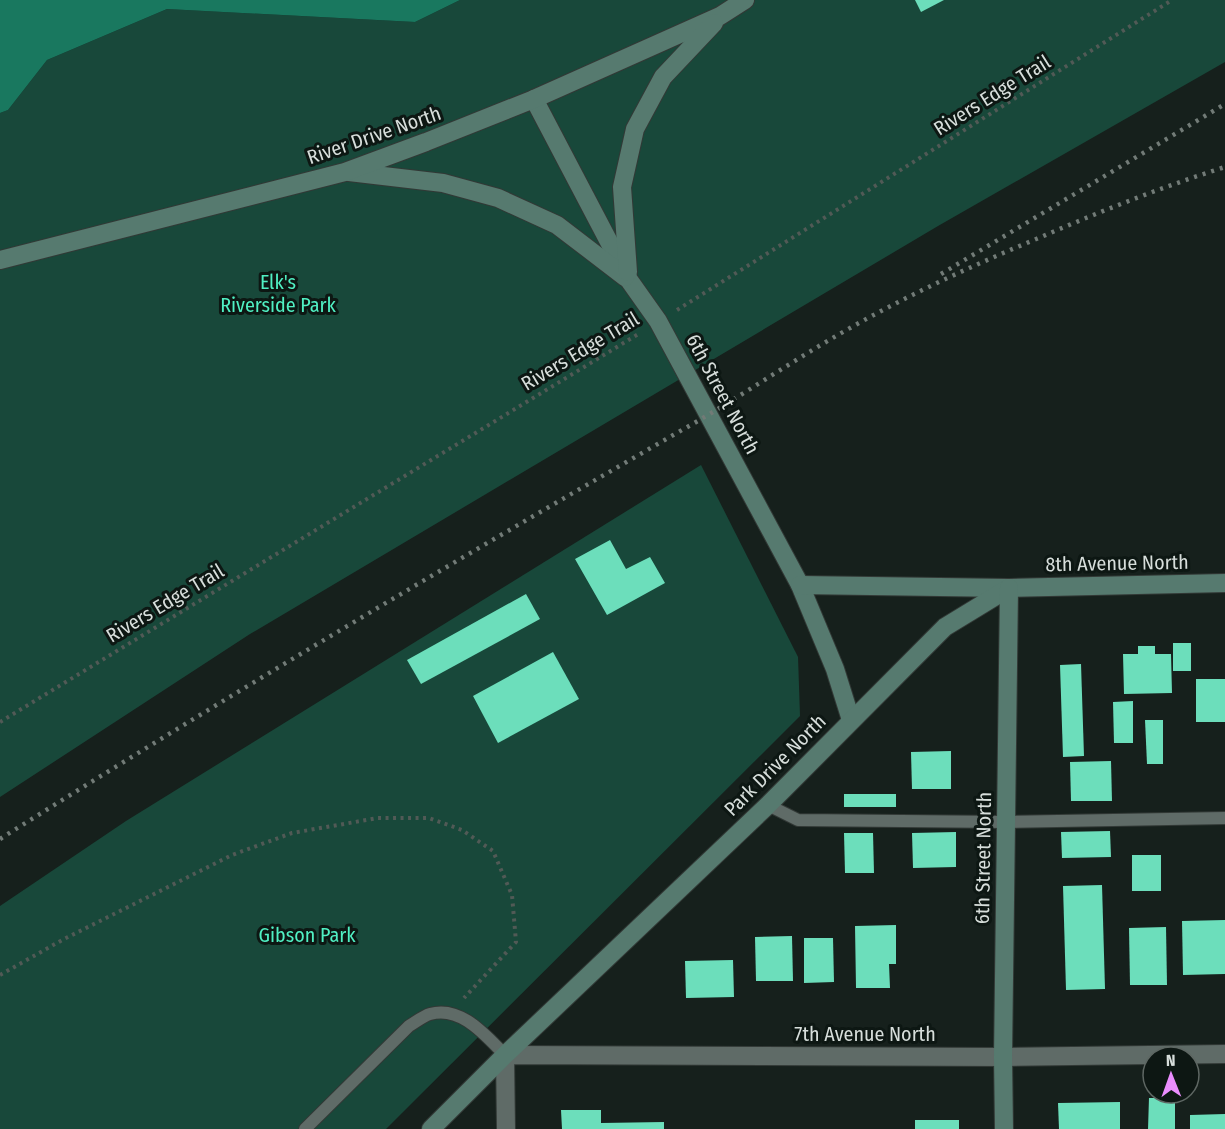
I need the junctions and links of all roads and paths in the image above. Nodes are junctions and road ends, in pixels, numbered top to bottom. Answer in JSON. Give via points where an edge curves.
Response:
{"nodes":[{"id":1,"x":745,"y":0,"type":"edge"},
{"id":2,"x":1172,"y":0,"type":"edge"},
{"id":3,"x":720,"y":16,"type":"junction"},
{"id":4,"x":534,"y":99,"type":"junction"},
{"id":5,"x":345,"y":172,"type":"junction"},
{"id":6,"x":0,"y":260,"type":"edge"},
{"id":7,"x":629,"y":280,"type":"junction"},
{"id":8,"x":658,"y":321,"type":"junction"},
{"id":9,"x":1225,"y":582,"type":"edge"},
{"id":10,"x":800,"y":585,"type":"junction"},
{"id":11,"x":1009,"y":588,"type":"junction"},
{"id":12,"x":851,"y":720,"type":"junction"},
{"id":13,"x":0,"y":722,"type":"edge"},
{"id":14,"x":768,"y":805,"type":"junction"},
{"id":15,"x":1225,"y":818,"type":"edge"},
{"id":16,"x":1005,"y":822,"type":"junction"},
{"id":17,"x":0,"y":975,"type":"edge"},
{"id":18,"x":450,"y":1013,"type":"junction"},
{"id":19,"x":1225,"y":1054,"type":"edge"},
{"id":20,"x":505,"y":1055,"type":"junction"},
{"id":21,"x":1003,"y":1057,"type":"junction"},
{"id":22,"x":305,"y":1129,"type":"edge"},
{"id":23,"x":431,"y":1129,"type":"edge"},
{"id":24,"x":506,"y":1129,"type":"edge"},
{"id":25,"x":1004,"y":1129,"type":"edge"}],
"edges":[{"from":1,"to":3,"type":"street","name":"River Drive North"},
{"from":2,"to":8,"type":"path","name":"Rivers Edge Trail"},
{"from":3,"to":4,"type":"street","name":"River Drive North"},
{"from":3,"to":7,"type":"street","via":[[663,78],[635,129],[622,187]]},
{"from":4,"to":5,"type":"street","name":"River Drive North"},
{"from":4,"to":7,"type":"street","name":"6th Street North"},
{"from":5,"to":6,"type":"street","name":"River Drive North"},
{"from":5,"to":7,"type":"street","via":[[443,183],[498,198],[557,225]]},
{"from":7,"to":8,"type":"street","name":"6th Street North"},
{"from":8,"to":10,"type":"street","name":"6th Street North"},
{"from":8,"to":13,"type":"path","name":"Rivers Edge Trail"},
{"from":9,"to":11,"type":"street","name":"8th Avenue North"},
{"from":10,"to":11,"type":"street"},
{"from":10,"to":12,"type":"street","name":"6th Street North","via":[[835,669]]},
{"from":11,"to":12,"type":"street","name":"Park Drive North","via":[[945,627]]},
{"from":11,"to":16,"type":"street","name":"6th Street North"},
{"from":12,"to":14,"type":"street","name":"Park Drive North"},
{"from":14,"to":16,"type":"lane","via":[[798,820]]},
{"from":14,"to":20,"type":"street","name":"Park Drive North"},
{"from":15,"to":16,"type":"lane"},
{"from":16,"to":21,"type":"street","name":"6th Street North"},
{"from":17,"to":18,"type":"path","via":[[232,855],[292,833],[378,819],[429,818],[462,830],[493,851],[512,895],[516,942]]},
{"from":18,"to":20,"type":"lane","via":[[476,1027]]},
{"from":18,"to":22,"type":"lane","via":[[430,1014],[410,1026]]},
{"from":19,"to":21,"type":"street","name":"7th Avenue North"},
{"from":20,"to":21,"type":"street","name":"7th Avenue North"},
{"from":20,"to":23,"type":"street","name":"Park Drive North"},
{"from":20,"to":24,"type":"street"},
{"from":21,"to":25,"type":"street","name":"6th Street North"}]}
